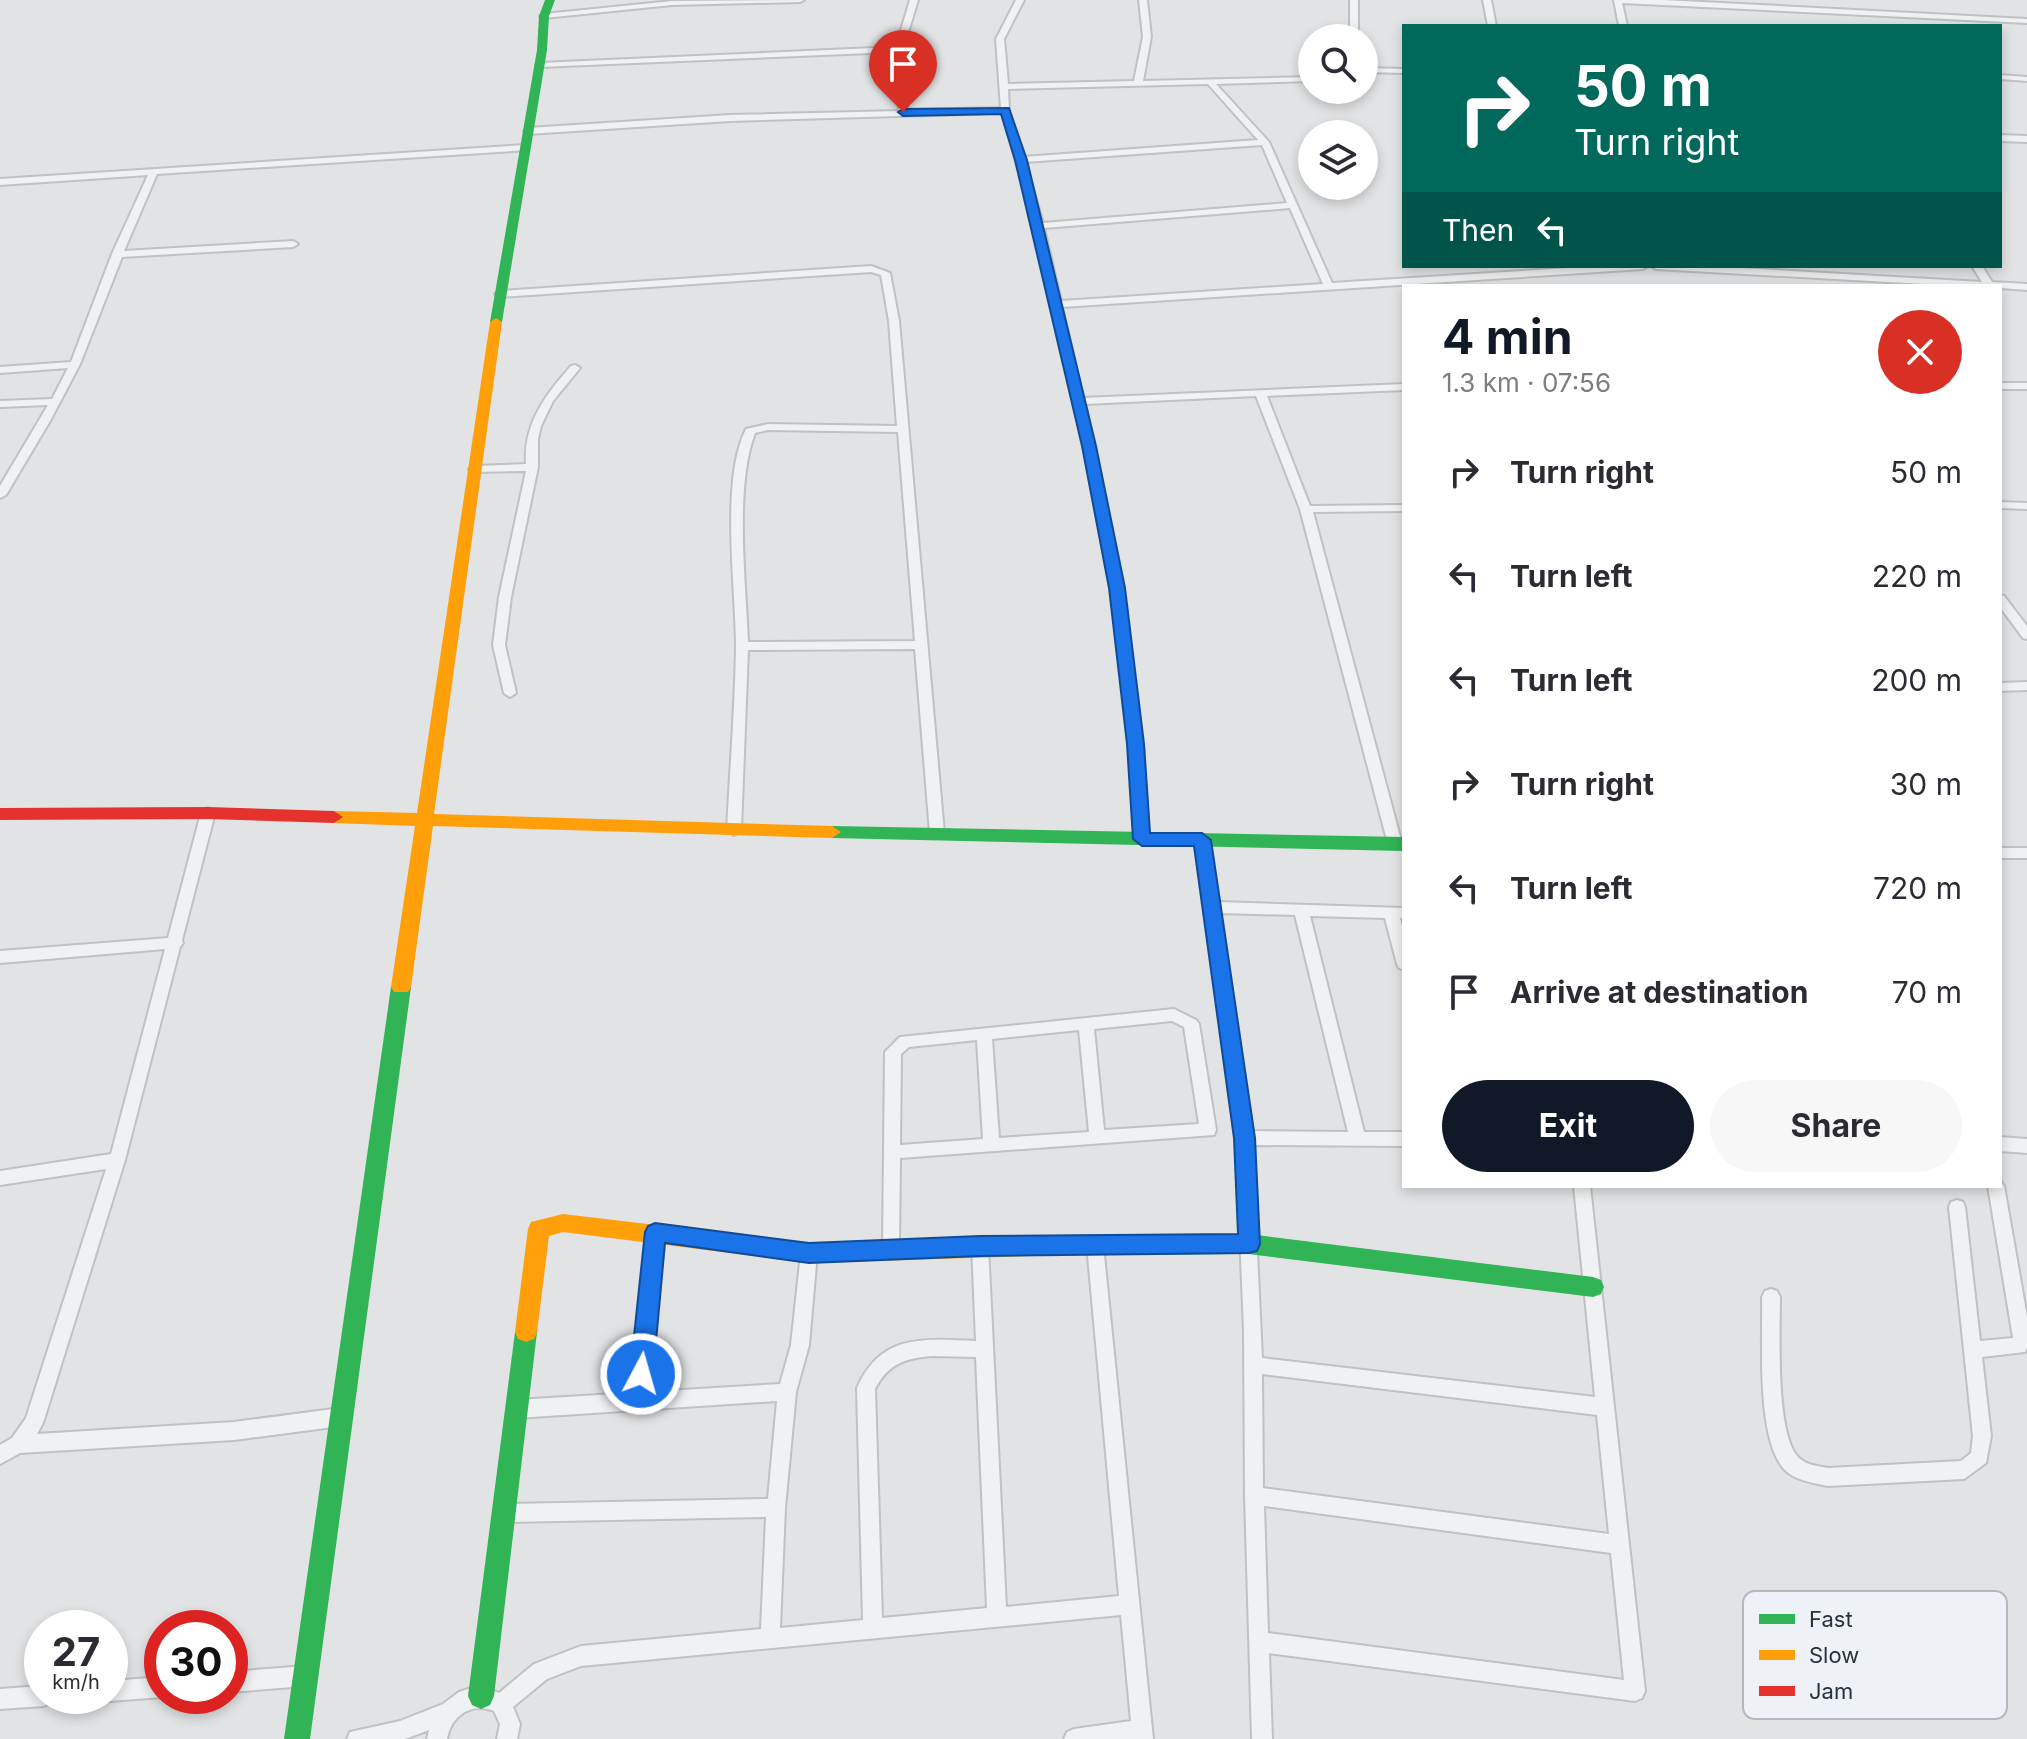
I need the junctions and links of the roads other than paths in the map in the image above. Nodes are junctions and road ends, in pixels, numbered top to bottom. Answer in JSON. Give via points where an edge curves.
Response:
{"nodes":[{"id":1,"x":800,"y":0,"type":"edge"},
{"id":2,"x":1020,"y":0,"type":"edge"},
{"id":3,"x":1143,"y":0,"type":"edge"},
{"id":4,"x":1354,"y":0,"type":"edge"},
{"id":5,"x":1487,"y":0,"type":"edge"},
{"id":6,"x":1618,"y":0,"type":"edge"},
{"id":7,"x":748,"y":1,"type":"edge"},
{"id":8,"x":1740,"y":2,"type":"edge"},
{"id":9,"x":910,"y":3,"type":"edge"},
{"id":10,"x":547,"y":8,"type":"edge"},
{"id":11,"x":2027,"y":21,"type":"edge"},
{"id":12,"x":1354,"y":24,"type":"edge"},
{"id":13,"x":1492,"y":24,"type":"edge"},
{"id":14,"x":1623,"y":24,"type":"edge"},
{"id":15,"x":899,"y":49,"type":"junction"},
{"id":16,"x":540,"y":65,"type":"junction"},
{"id":17,"x":1378,"y":70,"type":"edge"},
{"id":18,"x":1402,"y":71,"type":"edge"},
{"id":19,"x":2002,"y":77,"type":"edge"},
{"id":20,"x":2027,"y":79,"type":"edge"},
{"id":21,"x":1298,"y":80,"type":"edge"},
{"id":22,"x":1138,"y":83,"type":"junction"},
{"id":23,"x":1211,"y":83,"type":"junction"},
{"id":24,"x":1004,"y":87,"type":"junction"},
{"id":25,"x":1005,"y":110,"type":"junction"},
{"id":26,"x":903,"y":112,"type":"junction"},
{"id":27,"x":2002,"y":138,"type":"edge"},
{"id":28,"x":2027,"y":139,"type":"edge"},
{"id":29,"x":527,"y":140,"type":"junction"},
{"id":30,"x":1265,"y":142,"type":"junction"},
{"id":31,"x":1021,"y":160,"type":"junction"},
{"id":32,"x":154,"y":172,"type":"junction"},
{"id":33,"x":0,"y":182,"type":"edge"},
{"id":34,"x":1293,"y":205,"type":"junction"},
{"id":35,"x":1039,"y":226,"type":"junction"},
{"id":36,"x":293,"y":244,"type":"dead end"},
{"id":37,"x":117,"y":254,"type":"junction"},
{"id":38,"x":1604,"y":268,"type":"edge"},
{"id":39,"x":1735,"y":268,"type":"edge"},
{"id":40,"x":1814,"y":270,"type":"edge"},
{"id":41,"x":1487,"y":274,"type":"junction"},
{"id":42,"x":1328,"y":284,"type":"junction"},
{"id":43,"x":1494,"y":284,"type":"edge"},
{"id":44,"x":1947,"y":284,"type":"edge"},
{"id":45,"x":2002,"y":286,"type":"edge"},
{"id":46,"x":2027,"y":287,"type":"edge"},
{"id":47,"x":500,"y":294,"type":"junction"},
{"id":48,"x":1057,"y":304,"type":"junction"},
{"id":49,"x":73,"y":365,"type":"junction"},
{"id":50,"x":575,"y":368,"type":"dead end"},
{"id":51,"x":0,"y":370,"type":"edge"},
{"id":52,"x":2002,"y":386,"type":"edge"},
{"id":53,"x":2027,"y":386,"type":"edge"},
{"id":54,"x":1402,"y":387,"type":"edge"},
{"id":55,"x":1260,"y":392,"type":"junction"},
{"id":56,"x":1077,"y":401,"type":"junction"},
{"id":57,"x":55,"y":402,"type":"junction"},
{"id":58,"x":0,"y":404,"type":"edge"},
{"id":59,"x":902,"y":429,"type":"junction"},
{"id":60,"x":532,"y":467,"type":"junction"},
{"id":61,"x":475,"y":469,"type":"junction"},
{"id":62,"x":0,"y":495,"type":"edge"},
{"id":63,"x":2002,"y":505,"type":"edge"},
{"id":64,"x":2027,"y":506,"type":"edge"},
{"id":65,"x":1402,"y":508,"type":"edge"},
{"id":66,"x":1306,"y":509,"type":"junction"},
{"id":67,"x":2002,"y":602,"type":"edge"},
{"id":68,"x":2027,"y":635,"type":"edge"},
{"id":69,"x":921,"y":645,"type":"junction"},
{"id":70,"x":742,"y":646,"type":"junction"},
{"id":71,"x":2027,"y":686,"type":"edge"},
{"id":72,"x":2002,"y":687,"type":"edge"},
{"id":73,"x":510,"y":693,"type":"dead end"},
{"id":74,"x":208,"y":813,"type":"junction"},
{"id":75,"x":0,"y":814,"type":"edge"},
{"id":76,"x":424,"y":821,"type":"junction"},
{"id":77,"x":734,"y":830,"type":"junction"},
{"id":78,"x":937,"y":833,"type":"junction"},
{"id":79,"x":1142,"y":839,"type":"junction"},
{"id":80,"x":1202,"y":840,"type":"junction"},
{"id":81,"x":1400,"y":844,"type":"edge"},
{"id":82,"x":2002,"y":853,"type":"edge"},
{"id":83,"x":2025,"y":857,"type":"edge"},
{"id":84,"x":1210,"y":907,"type":"junction"},
{"id":85,"x":1301,"y":909,"type":"junction"},
{"id":86,"x":1398,"y":912,"type":"edge"},
{"id":87,"x":176,"y":943,"type":"junction"},
{"id":88,"x":1402,"y":947,"type":"edge"},
{"id":89,"x":0,"y":957,"type":"edge"},
{"id":90,"x":1086,"y":1025,"type":"junction"},
{"id":91,"x":984,"y":1034,"type":"junction"},
{"id":92,"x":1097,"y":1136,"type":"junction"},
{"id":93,"x":1357,"y":1137,"type":"junction"},
{"id":94,"x":1244,"y":1138,"type":"junction"},
{"id":95,"x":1402,"y":1139,"type":"edge"},
{"id":96,"x":991,"y":1143,"type":"junction"},
{"id":97,"x":2002,"y":1144,"type":"edge"},
{"id":98,"x":2027,"y":1146,"type":"edge"},
{"id":99,"x":893,"y":1152,"type":"junction"},
{"id":100,"x":117,"y":1160,"type":"junction"},
{"id":101,"x":0,"y":1178,"type":"edge"},
{"id":102,"x":1582,"y":1188,"type":"edge"},
{"id":103,"x":1996,"y":1188,"type":"edge"},
{"id":104,"x":1957,"y":1207,"type":"dead end"},
{"id":105,"x":655,"y":1232,"type":"junction"},
{"id":106,"x":1249,"y":1244,"type":"junction"},
{"id":107,"x":1095,"y":1245,"type":"junction"},
{"id":108,"x":980,"y":1246,"type":"junction"},
{"id":109,"x":891,"y":1248,"type":"junction"},
{"id":110,"x":809,"y":1253,"type":"junction"},
{"id":111,"x":1593,"y":1287,"type":"junction"},
{"id":112,"x":1771,"y":1297,"type":"dead end"},
{"id":113,"x":985,"y":1349,"type":"junction"},
{"id":114,"x":1973,"y":1350,"type":"junction"},
{"id":115,"x":1254,"y":1365,"type":"junction"},
{"id":116,"x":787,"y":1392,"type":"junction"},
{"id":117,"x":639,"y":1402,"type":"junction"},
{"id":118,"x":1605,"y":1407,"type":"junction"},
{"id":119,"x":517,"y":1409,"type":"junction"},
{"id":120,"x":341,"y":1417,"type":"junction"},
{"id":121,"x":18,"y":1444,"type":"junction"},
{"id":122,"x":0,"y":1455,"type":"edge"},
{"id":123,"x":1254,"y":1496,"type":"junction"},
{"id":124,"x":776,"y":1508,"type":"junction"},
{"id":125,"x":504,"y":1513,"type":"junction"},
{"id":126,"x":1621,"y":1545,"type":"junction"},
{"id":127,"x":1128,"y":1605,"type":"junction"},
{"id":128,"x":997,"y":1618,"type":"junction"},
{"id":129,"x":873,"y":1629,"type":"junction"},
{"id":130,"x":770,"y":1639,"type":"junction"},
{"id":131,"x":1258,"y":1642,"type":"junction"},
{"id":132,"x":306,"y":1676,"type":"junction"},
{"id":133,"x":248,"y":1681,"type":"edge"},
{"id":134,"x":24,"y":1697,"type":"edge"},
{"id":135,"x":0,"y":1699,"type":"edge"},
{"id":136,"x":491,"y":1700,"type":"junction"},
{"id":137,"x":448,"y":1712,"type":"junction"},
{"id":138,"x":1142,"y":1735,"type":"edge"},
{"id":139,"x":297,"y":1739,"type":"edge"},
{"id":140,"x":357,"y":1739,"type":"edge"},
{"id":141,"x":437,"y":1739,"type":"edge"},
{"id":142,"x":507,"y":1739,"type":"edge"},
{"id":143,"x":1074,"y":1739,"type":"edge"},
{"id":144,"x":1262,"y":1739,"type":"edge"}],
"edges":[{"from":1,"to":7,"type":"street"},
{"from":2,"to":24,"type":"street","via":[[1000,39]]},
{"from":3,"to":22,"type":"street","via":[[1147,37]]},
{"from":4,"to":12,"type":"street"},
{"from":5,"to":13,"type":"street"},
{"from":6,"to":8,"type":"street"},
{"from":6,"to":14,"type":"street"},
{"from":7,"to":10,"type":"street"},
{"from":8,"to":11,"type":"street"},
{"from":9,"to":15,"type":"street"},
{"from":10,"to":16,"type":"street"},
{"from":15,"to":16,"type":"street"},
{"from":15,"to":26,"type":"street"},
{"from":16,"to":29,"type":"street"},
{"from":17,"to":18,"type":"street"},
{"from":19,"to":20,"type":"street"},
{"from":21,"to":23,"type":"street"},
{"from":22,"to":23,"type":"street"},
{"from":22,"to":24,"type":"street"},
{"from":23,"to":30,"type":"street"},
{"from":24,"to":25,"type":"street"},
{"from":25,"to":26,"type":"street"},
{"from":25,"to":31,"type":"street"},
{"from":26,"to":29,"type":"street"},
{"from":27,"to":28,"type":"street"},
{"from":29,"to":32,"type":"street"},
{"from":29,"to":47,"type":"street"},
{"from":30,"to":31,"type":"street"},
{"from":30,"to":34,"type":"street"},
{"from":31,"to":35,"type":"street"},
{"from":32,"to":33,"type":"street"},
{"from":32,"to":37,"type":"street"},
{"from":34,"to":35,"type":"street"},
{"from":34,"to":42,"type":"street"},
{"from":35,"to":48,"type":"street"},
{"from":36,"to":37,"type":"street"},
{"from":37,"to":49,"type":"street"},
{"from":38,"to":41,"type":"street"},
{"from":39,"to":40,"type":"street"},
{"from":40,"to":44,"type":"street"},
{"from":41,"to":42,"type":"street"},
{"from":41,"to":43,"type":"street"},
{"from":42,"to":48,"type":"street"},
{"from":45,"to":46,"type":"street"},
{"from":47,"to":59,"type":"street","via":[[879,270],[889,281]]},
{"from":47,"to":61,"type":"street"},
{"from":48,"to":56,"type":"street"},
{"from":49,"to":51,"type":"street"},
{"from":49,"to":57,"type":"street"},
{"from":50,"to":60,"type":"street","via":[[538,416],[529,453]]},
{"from":52,"to":53,"type":"street"},
{"from":54,"to":55,"type":"street"},
{"from":55,"to":56,"type":"street"},
{"from":55,"to":66,"type":"street"},
{"from":56,"to":79,"type":"street","via":[[1117,588]]},
{"from":57,"to":58,"type":"street"},
{"from":57,"to":62,"type":"street"},
{"from":59,"to":69,"type":"street"},
{"from":59,"to":70,"type":"street","via":[[750,431],[743,441],[740,493]]},
{"from":60,"to":61,"type":"street"},
{"from":60,"to":73,"type":"street","via":[[499,645]]},
{"from":61,"to":76,"type":"street"},
{"from":63,"to":64,"type":"street"},
{"from":65,"to":66,"type":"street"},
{"from":66,"to":81,"type":"street"},
{"from":67,"to":68,"type":"street"},
{"from":69,"to":70,"type":"street"},
{"from":69,"to":78,"type":"street"},
{"from":70,"to":77,"type":"street"},
{"from":71,"to":72,"type":"street"},
{"from":74,"to":75,"type":"street"},
{"from":74,"to":76,"type":"street"},
{"from":74,"to":87,"type":"street"},
{"from":76,"to":77,"type":"street"},
{"from":76,"to":120,"type":"street"},
{"from":77,"to":78,"type":"street"},
{"from":78,"to":79,"type":"street"},
{"from":79,"to":80,"type":"street"},
{"from":80,"to":81,"type":"street"},
{"from":80,"to":84,"type":"street"},
{"from":82,"to":83,"type":"street"},
{"from":84,"to":85,"type":"street"},
{"from":84,"to":94,"type":"street"},
{"from":85,"to":86,"type":"street"},
{"from":85,"to":93,"type":"street"},
{"from":86,"to":88,"type":"street"},
{"from":87,"to":89,"type":"street"},
{"from":87,"to":100,"type":"street"},
{"from":90,"to":91,"type":"street"},
{"from":90,"to":92,"type":"street"},
{"from":90,"to":92,"type":"street","via":[[1174,1015],[1191,1024],[1208,1130]]},
{"from":91,"to":96,"type":"street"},
{"from":91,"to":99,"type":"street","via":[[905,1041],[893,1052]]},
{"from":92,"to":96,"type":"street"},
{"from":93,"to":94,"type":"street"},
{"from":93,"to":95,"type":"street"},
{"from":94,"to":106,"type":"street"},
{"from":96,"to":99,"type":"street"},
{"from":97,"to":98,"type":"street"},
{"from":99,"to":109,"type":"street"},
{"from":100,"to":101,"type":"street"},
{"from":100,"to":121,"type":"street","via":[[34,1423]]},
{"from":102,"to":111,"type":"street"},
{"from":103,"to":114,"type":"street","via":[[2022,1338],[2012,1348]]},
{"from":104,"to":114,"type":"street"},
{"from":105,"to":110,"type":"street"},
{"from":105,"to":117,"type":"street"},
{"from":105,"to":119,"type":"street","via":[[563,1223],[539,1229]]},
{"from":106,"to":107,"type":"street"},
{"from":106,"to":111,"type":"street"},
{"from":106,"to":115,"type":"street"},
{"from":107,"to":108,"type":"street"},
{"from":107,"to":127,"type":"street"},
{"from":108,"to":109,"type":"street"},
{"from":108,"to":113,"type":"street"},
{"from":109,"to":110,"type":"street"},
{"from":110,"to":116,"type":"street","via":[[800,1345]]},
{"from":111,"to":118,"type":"street"},
{"from":112,"to":114,"type":"street","via":[[1776,1439],[1789,1462],[1807,1473],[1828,1477],[1964,1470],[1980,1457],[1982,1436]]},
{"from":113,"to":128,"type":"street"},
{"from":113,"to":129,"type":"street","via":[[898,1352],[882,1360],[866,1388]]},
{"from":115,"to":118,"type":"street"},
{"from":115,"to":123,"type":"street"},
{"from":116,"to":117,"type":"street"},
{"from":116,"to":124,"type":"street"},
{"from":117,"to":119,"type":"street"},
{"from":118,"to":126,"type":"street"},
{"from":119,"to":125,"type":"street"},
{"from":120,"to":121,"type":"street","via":[[234,1431]]},
{"from":120,"to":132,"type":"street"},
{"from":121,"to":122,"type":"street"},
{"from":123,"to":126,"type":"street"},
{"from":123,"to":131,"type":"street"},
{"from":124,"to":125,"type":"street"},
{"from":124,"to":130,"type":"street"},
{"from":125,"to":136,"type":"street"},
{"from":126,"to":131,"type":"street","via":[[1635,1691]]},
{"from":127,"to":128,"type":"street"},
{"from":127,"to":138,"type":"street"},
{"from":128,"to":129,"type":"street"},
{"from":129,"to":130,"type":"street"},
{"from":130,"to":136,"type":"street","via":[[581,1656],[541,1671]]},
{"from":131,"to":144,"type":"street"},
{"from":132,"to":133,"type":"street"},
{"from":132,"to":139,"type":"street"},
{"from":134,"to":135,"type":"street"},
{"from":136,"to":137,"type":"street","via":[[464,1700]]},
{"from":136,"to":142,"type":"street","via":[[510,1724]]},
{"from":137,"to":140,"type":"street","via":[[400,1731]]},
{"from":137,"to":141,"type":"street"},
{"from":138,"to":143,"type":"street"}]}
